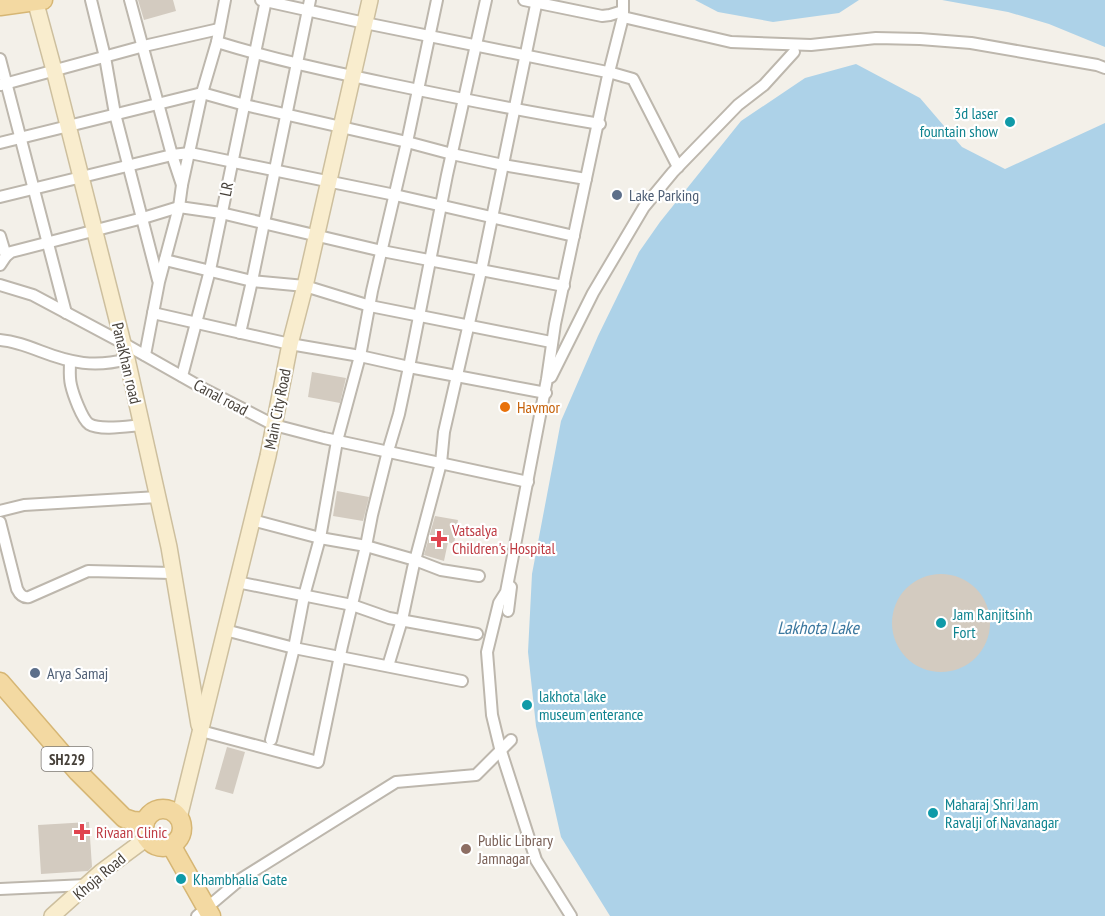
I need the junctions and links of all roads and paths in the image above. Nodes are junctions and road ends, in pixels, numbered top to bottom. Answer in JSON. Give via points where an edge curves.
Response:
{"nodes":[{"id":1,"x":38,"y":0,"type":"edge"},
{"id":2,"x":91,"y":0,"type":"edge"},
{"id":3,"x":130,"y":0,"type":"edge"},
{"id":4,"x":225,"y":0,"type":"edge"},
{"id":5,"x":264,"y":0,"type":"edge"},
{"id":6,"x":370,"y":0,"type":"edge"},
{"id":7,"x":437,"y":0,"type":"edge"},
{"id":8,"x":486,"y":0,"type":"edge"},
{"id":9,"x":524,"y":0,"type":"edge"},
{"id":10,"x":537,"y":2,"type":"edge"},
{"id":11,"x":309,"y":5,"type":"edge"},
{"id":12,"x":0,"y":6,"type":"edge"},
{"id":13,"x":623,"y":9,"type":"edge"},
{"id":14,"x":365,"y":23,"type":"junction"},
{"id":15,"x":219,"y":29,"type":"junction"},
{"id":16,"x":430,"y":36,"type":"junction"},
{"id":17,"x":217,"y":42,"type":"junction"},
{"id":18,"x":476,"y":45,"type":"junction"},
{"id":19,"x":144,"y":46,"type":"junction"},
{"id":20,"x":794,"y":52,"type":"dead end"},
{"id":21,"x":254,"y":53,"type":"junction"},
{"id":22,"x":526,"y":56,"type":"junction"},
{"id":23,"x":105,"y":57,"type":"junction"},
{"id":24,"x":0,"y":59,"type":"edge"},
{"id":25,"x":297,"y":63,"type":"junction"},
{"id":26,"x":1105,"y":68,"type":"edge"},
{"id":27,"x":54,"y":70,"type":"junction"},
{"id":28,"x":610,"y":72,"type":"junction"},
{"id":29,"x":352,"y":76,"type":"junction"},
{"id":30,"x":3,"y":85,"type":"edge"},
{"id":31,"x":418,"y":90,"type":"junction"},
{"id":32,"x":202,"y":93,"type":"junction"},
{"id":33,"x":464,"y":100,"type":"junction"},
{"id":34,"x":158,"y":103,"type":"junction"},
{"id":35,"x":245,"y":105,"type":"junction"},
{"id":36,"x":515,"y":109,"type":"junction"},
{"id":37,"x":115,"y":114,"type":"junction"},
{"id":38,"x":286,"y":115,"type":"junction"},
{"id":39,"x":599,"y":124,"type":"junction"},
{"id":40,"x":68,"y":125,"type":"junction"},
{"id":41,"x":341,"y":127,"type":"junction"},
{"id":42,"x":21,"y":138,"type":"junction"},
{"id":43,"x":0,"y":142,"type":"edge"},
{"id":44,"x":407,"y":142,"type":"junction"},
{"id":45,"x":190,"y":153,"type":"junction"},
{"id":46,"x":452,"y":154,"type":"junction"},
{"id":47,"x":172,"y":155,"type":"junction"},
{"id":48,"x":232,"y":162,"type":"junction"},
{"id":49,"x":503,"y":165,"type":"junction"},
{"id":50,"x":129,"y":166,"type":"junction"},
{"id":51,"x":678,"y":167,"type":"junction"},
{"id":52,"x":274,"y":170,"type":"junction"},
{"id":53,"x":81,"y":177,"type":"junction"},
{"id":54,"x":586,"y":179,"type":"junction"},
{"id":55,"x":328,"y":182,"type":"junction"},
{"id":56,"x":182,"y":185,"type":"junction"},
{"id":57,"x":34,"y":190,"type":"junction"},
{"id":58,"x":395,"y":195,"type":"junction"},
{"id":59,"x":0,"y":197,"type":"edge"},
{"id":60,"x":442,"y":205,"type":"junction"},
{"id":61,"x":179,"y":207,"type":"junction"},
{"id":62,"x":221,"y":213,"type":"junction"},
{"id":63,"x":492,"y":216,"type":"junction"},
{"id":64,"x":142,"y":218,"type":"junction"},
{"id":65,"x":263,"y":223,"type":"junction"},
{"id":66,"x":95,"y":230,"type":"junction"},
{"id":67,"x":0,"y":236,"type":"edge"},
{"id":68,"x":316,"y":236,"type":"junction"},
{"id":69,"x":574,"y":236,"type":"junction"},
{"id":70,"x":46,"y":243,"type":"junction"},
{"id":71,"x":382,"y":251,"type":"junction"},
{"id":72,"x":3,"y":260,"type":"edge"},
{"id":73,"x":165,"y":260,"type":"junction"},
{"id":74,"x":431,"y":261,"type":"junction"},
{"id":75,"x":210,"y":270,"type":"junction"},
{"id":76,"x":481,"y":271,"type":"junction"},
{"id":77,"x":252,"y":281,"type":"junction"},
{"id":78,"x":159,"y":282,"type":"junction"},
{"id":79,"x":0,"y":285,"type":"edge"},
{"id":80,"x":305,"y":286,"type":"junction"},
{"id":81,"x":564,"y":286,"type":"junction"},
{"id":82,"x":370,"y":306,"type":"junction"},
{"id":83,"x":66,"y":313,"type":"junction"},
{"id":84,"x":153,"y":313,"type":"junction"},
{"id":85,"x":420,"y":315,"type":"junction"},
{"id":86,"x":195,"y":323,"type":"junction"},
{"id":87,"x":468,"y":326,"type":"junction"},
{"id":88,"x":240,"y":333,"type":"junction"},
{"id":89,"x":0,"y":340,"type":"edge"},
{"id":90,"x":551,"y":342,"type":"junction"},
{"id":91,"x":123,"y":343,"type":"junction"},
{"id":92,"x":290,"y":344,"type":"junction"},
{"id":93,"x":145,"y":355,"type":"junction"},
{"id":94,"x":360,"y":356,"type":"junction"},
{"id":95,"x":127,"y":359,"type":"junction"},
{"id":96,"x":70,"y":361,"type":"junction"},
{"id":97,"x":409,"y":367,"type":"junction"},
{"id":98,"x":182,"y":376,"type":"junction"},
{"id":99,"x":457,"y":376,"type":"junction"},
{"id":100,"x":545,"y":392,"type":"junction"},
{"id":101,"x":142,"y":424,"type":"junction"},
{"id":102,"x":274,"y":425,"type":"junction"},
{"id":103,"x":337,"y":441,"type":"junction"},
{"id":104,"x":388,"y":451,"type":"junction"},
{"id":105,"x":441,"y":463,"type":"junction"},
{"id":106,"x":528,"y":482,"type":"junction"},
{"id":107,"x":158,"y":497,"type":"junction"},
{"id":108,"x":0,"y":511,"type":"edge"},
{"id":109,"x":252,"y":520,"type":"junction"},
{"id":110,"x":0,"y":522,"type":"edge"},
{"id":111,"x":320,"y":538,"type":"junction"},
{"id":112,"x":366,"y":546,"type":"junction"},
{"id":113,"x":415,"y":560,"type":"junction"},
{"id":114,"x":172,"y":573,"type":"junction"},
{"id":115,"x":479,"y":576,"type":"dead end"},
{"id":116,"x":237,"y":582,"type":"junction"},
{"id":117,"x":304,"y":596,"type":"junction"},
{"id":118,"x":352,"y":605,"type":"junction"},
{"id":119,"x":508,"y":611,"type":"dead end"},
{"id":120,"x":402,"y":620,"type":"junction"},
{"id":121,"x":225,"y":630,"type":"junction"},
{"id":122,"x":477,"y":634,"type":"dead end"},
{"id":123,"x":294,"y":648,"type":"junction"},
{"id":124,"x":340,"y":656,"type":"junction"},
{"id":125,"x":388,"y":666,"type":"junction"},
{"id":126,"x":462,"y":681,"type":"dead end"},
{"id":127,"x":0,"y":682,"type":"edge"},
{"id":128,"x":201,"y":731,"type":"junction"},
{"id":129,"x":271,"y":740,"type":"dead end"},
{"id":130,"x":512,"y":740,"type":"dead end"},
{"id":131,"x":501,"y":750,"type":"junction"},
{"id":132,"x":179,"y":818,"type":"junction"},
{"id":133,"x":146,"y":830,"type":"junction"},
{"id":134,"x":171,"y":845,"type":"junction"},
{"id":135,"x":86,"y":885,"type":"junction"},
{"id":136,"x":0,"y":889,"type":"edge"},
{"id":137,"x":205,"y":913,"type":"edge"},
{"id":138,"x":52,"y":916,"type":"edge"},
{"id":139,"x":571,"y":916,"type":"edge"}],
"edges":[{"from":1,"to":12,"type":"main road"},
{"from":1,"to":27,"type":"street","name":"PanaKhan road"},
{"from":2,"to":23,"type":"street"},
{"from":3,"to":19,"type":"street"},
{"from":4,"to":15,"type":"street"},
{"from":5,"to":11,"type":"street"},
{"from":5,"to":21,"type":"street","name":"LR"},
{"from":6,"to":14,"type":"street","name":"Main City Road"},
{"from":7,"to":16,"type":"street"},
{"from":8,"to":18,"type":"street"},
{"from":9,"to":10,"type":"street"},
{"from":10,"to":13,"type":"street","via":[[602,15]]},
{"from":10,"to":22,"type":"street"},
{"from":11,"to":14,"type":"street"},
{"from":11,"to":25,"type":"street"},
{"from":13,"to":26,"type":"street","via":[[731,42],[811,45],[876,38],[961,42]]},
{"from":13,"to":28,"type":"street"},
{"from":14,"to":16,"type":"street"},
{"from":14,"to":29,"type":"street","name":"Main City Road"},
{"from":15,"to":17,"type":"street"},
{"from":15,"to":19,"type":"street"},
{"from":16,"to":18,"type":"street"},
{"from":16,"to":31,"type":"street"},
{"from":17,"to":21,"type":"street"},
{"from":17,"to":32,"type":"street"},
{"from":18,"to":22,"type":"street"},
{"from":18,"to":33,"type":"street"},
{"from":19,"to":23,"type":"street"},
{"from":19,"to":34,"type":"street"},
{"from":20,"to":51,"type":"street"},
{"from":21,"to":25,"type":"street"},
{"from":21,"to":35,"type":"street","name":"LR"},
{"from":22,"to":28,"type":"street"},
{"from":22,"to":36,"type":"street"},
{"from":23,"to":27,"type":"street"},
{"from":23,"to":37,"type":"street"},
{"from":24,"to":30,"type":"street"},
{"from":25,"to":29,"type":"street"},
{"from":25,"to":38,"type":"street"},
{"from":27,"to":30,"type":"street"},
{"from":27,"to":40,"type":"street","name":"PanaKhan road"},
{"from":28,"to":39,"type":"street"},
{"from":28,"to":51,"type":"street","via":[[633,79]]},
{"from":29,"to":31,"type":"street"},
{"from":29,"to":41,"type":"street","name":"Main City Road"},
{"from":30,"to":42,"type":"street"},
{"from":31,"to":33,"type":"street"},
{"from":31,"to":44,"type":"street"},
{"from":32,"to":34,"type":"street"},
{"from":32,"to":35,"type":"street"},
{"from":32,"to":45,"type":"street"},
{"from":33,"to":36,"type":"street"},
{"from":33,"to":46,"type":"street"},
{"from":34,"to":37,"type":"street"},
{"from":34,"to":47,"type":"street"},
{"from":35,"to":38,"type":"street"},
{"from":35,"to":48,"type":"street","name":"LR"},
{"from":36,"to":39,"type":"street"},
{"from":36,"to":49,"type":"street"},
{"from":37,"to":40,"type":"street"},
{"from":37,"to":50,"type":"street"},
{"from":38,"to":41,"type":"street"},
{"from":38,"to":52,"type":"street"},
{"from":39,"to":54,"type":"street"},
{"from":40,"to":42,"type":"street"},
{"from":40,"to":53,"type":"street","name":"PanaKhan road"},
{"from":41,"to":44,"type":"street"},
{"from":41,"to":55,"type":"street","name":"Main City Road"},
{"from":42,"to":43,"type":"street"},
{"from":42,"to":57,"type":"street"},
{"from":44,"to":46,"type":"street"},
{"from":44,"to":58,"type":"street"},
{"from":45,"to":47,"type":"street"},
{"from":45,"to":48,"type":"street"},
{"from":45,"to":56,"type":"street"},
{"from":46,"to":49,"type":"street"},
{"from":46,"to":60,"type":"street"},
{"from":47,"to":50,"type":"street"},
{"from":47,"to":56,"type":"street"},
{"from":48,"to":52,"type":"street"},
{"from":48,"to":62,"type":"street","name":"LR"},
{"from":49,"to":54,"type":"street"},
{"from":49,"to":63,"type":"street"},
{"from":50,"to":53,"type":"street"},
{"from":50,"to":64,"type":"street"},
{"from":51,"to":100,"type":"street","via":[[644,207],[599,284]]},
{"from":52,"to":55,"type":"street"},
{"from":52,"to":65,"type":"street"},
{"from":53,"to":57,"type":"street"},
{"from":53,"to":66,"type":"street","name":"PanaKhan road"},
{"from":54,"to":69,"type":"street"},
{"from":55,"to":58,"type":"street"},
{"from":55,"to":68,"type":"street","name":"Main City Road"},
{"from":56,"to":61,"type":"street"},
{"from":57,"to":59,"type":"street"},
{"from":57,"to":70,"type":"street"},
{"from":58,"to":60,"type":"street"},
{"from":58,"to":71,"type":"street"},
{"from":60,"to":63,"type":"street"},
{"from":60,"to":74,"type":"street"},
{"from":61,"to":62,"type":"street"},
{"from":61,"to":64,"type":"street"},
{"from":61,"to":73,"type":"street"},
{"from":62,"to":65,"type":"street"},
{"from":62,"to":75,"type":"street","name":"LR"},
{"from":63,"to":69,"type":"street"},
{"from":63,"to":76,"type":"street"},
{"from":64,"to":66,"type":"street"},
{"from":64,"to":78,"type":"street"},
{"from":65,"to":68,"type":"street"},
{"from":65,"to":77,"type":"street"},
{"from":66,"to":70,"type":"street"},
{"from":66,"to":91,"type":"street","name":"PanaKhan road"},
{"from":67,"to":72,"type":"street"},
{"from":68,"to":71,"type":"street"},
{"from":68,"to":80,"type":"street","name":"Main City Road"},
{"from":69,"to":81,"type":"street"},
{"from":70,"to":72,"type":"street","via":[[11,252]]},
{"from":70,"to":83,"type":"street"},
{"from":71,"to":74,"type":"street"},
{"from":71,"to":82,"type":"street"},
{"from":73,"to":75,"type":"street"},
{"from":73,"to":78,"type":"street"},
{"from":74,"to":76,"type":"street"},
{"from":74,"to":85,"type":"street"},
{"from":75,"to":77,"type":"street"},
{"from":75,"to":86,"type":"street","name":"LR"},
{"from":76,"to":81,"type":"street"},
{"from":76,"to":87,"type":"street"},
{"from":77,"to":80,"type":"street"},
{"from":77,"to":88,"type":"street"},
{"from":78,"to":84,"type":"street"},
{"from":79,"to":83,"type":"street","name":"Canal road","via":[[33,295]]},
{"from":80,"to":82,"type":"street"},
{"from":80,"to":92,"type":"street","name":"Main City Road"},
{"from":81,"to":90,"type":"street"},
{"from":82,"to":85,"type":"street"},
{"from":82,"to":94,"type":"street"},
{"from":83,"to":91,"type":"street","name":"Canal road"},
{"from":84,"to":86,"type":"street"},
{"from":84,"to":93,"type":"street"},
{"from":85,"to":87,"type":"street"},
{"from":85,"to":97,"type":"street"},
{"from":86,"to":88,"type":"street"},
{"from":86,"to":98,"type":"street","name":"LR"},
{"from":87,"to":90,"type":"street"},
{"from":87,"to":99,"type":"street"},
{"from":88,"to":92,"type":"street"},
{"from":89,"to":96,"type":"street"},
{"from":90,"to":100,"type":"street"},
{"from":91,"to":93,"type":"street","name":"Canal road"},
{"from":91,"to":95,"type":"street","name":"PanaKhan road"},
{"from":92,"to":94,"type":"street"},
{"from":92,"to":102,"type":"street","name":"Main City Road"},
{"from":93,"to":98,"type":"street","name":"Canal road"},
{"from":94,"to":97,"type":"street"},
{"from":94,"to":103,"type":"street"},
{"from":95,"to":96,"type":"street","via":[[100,364]]},
{"from":95,"to":101,"type":"street","name":"PanaKhan road"},
{"from":96,"to":101,"type":"street","via":[[71,385],[87,422],[113,427]]},
{"from":97,"to":99,"type":"street"},
{"from":97,"to":104,"type":"street"},
{"from":98,"to":102,"type":"street","name":"Canal road"},
{"from":99,"to":100,"type":"street"},
{"from":99,"to":105,"type":"street"},
{"from":100,"to":106,"type":"street"},
{"from":101,"to":107,"type":"street","name":"PanaKhan road"},
{"from":102,"to":103,"type":"street","name":"Canal road"},
{"from":102,"to":109,"type":"street","name":"Main City Road"},
{"from":103,"to":104,"type":"street","name":"Canal road"},
{"from":103,"to":111,"type":"street"},
{"from":104,"to":105,"type":"street","name":"Canal road"},
{"from":104,"to":112,"type":"street"},
{"from":105,"to":106,"type":"street","name":"Canal road"},
{"from":105,"to":113,"type":"street"},
{"from":106,"to":119,"type":"street"},
{"from":106,"to":131,"type":"street","via":[[506,592],[499,603],[487,652],[492,714]]},
{"from":107,"to":108,"type":"street"},
{"from":107,"to":114,"type":"street","name":"PanaKhan road"},
{"from":109,"to":111,"type":"street"},
{"from":109,"to":116,"type":"street","name":"Main City Road"},
{"from":110,"to":114,"type":"street","via":[[17,589],[26,597],[88,571]]},
{"from":111,"to":112,"type":"street"},
{"from":111,"to":117,"type":"street"},
{"from":112,"to":113,"type":"street"},
{"from":112,"to":118,"type":"street"},
{"from":113,"to":115,"type":"street","via":[[441,570]]},
{"from":113,"to":120,"type":"street"},
{"from":114,"to":128,"type":"street","name":"PanaKhan road"},
{"from":116,"to":117,"type":"street"},
{"from":116,"to":121,"type":"street","name":"Main City Road"},
{"from":117,"to":118,"type":"street"},
{"from":117,"to":123,"type":"street"},
{"from":118,"to":120,"type":"street"},
{"from":118,"to":124,"type":"street"},
{"from":120,"to":122,"type":"street"},
{"from":120,"to":125,"type":"street"},
{"from":121,"to":123,"type":"street"},
{"from":121,"to":128,"type":"street","name":"Main City Road"},
{"from":123,"to":124,"type":"street"},
{"from":123,"to":129,"type":"street"},
{"from":124,"to":125,"type":"street"},
{"from":124,"to":128,"type":"street","via":[[318,762]]},
{"from":125,"to":126,"type":"street"},
{"from":127,"to":133,"type":"main road","number":"SH229","via":[[78,772],[124,818]]},
{"from":128,"to":132,"type":"street","name":"Main City Road"},
{"from":130,"to":131,"type":"street"},
{"from":131,"to":137,"type":"street","via":[[476,775],[396,782],[241,879]]},
{"from":131,"to":139,"type":"street","via":[[536,860]]},
{"from":132,"to":133,"type":"main road","via":[[170,810],[157,809],[147,817]]},
{"from":132,"to":134,"type":"main road","via":[[182,830]]},
{"from":133,"to":134,"type":"main road","via":[[153,844]]},
{"from":133,"to":135,"type":"street","name":"Khoja Road"},
{"from":134,"to":137,"type":"main road"},
{"from":135,"to":136,"type":"street"},
{"from":135,"to":138,"type":"street","name":"Khoja Road"}]}
